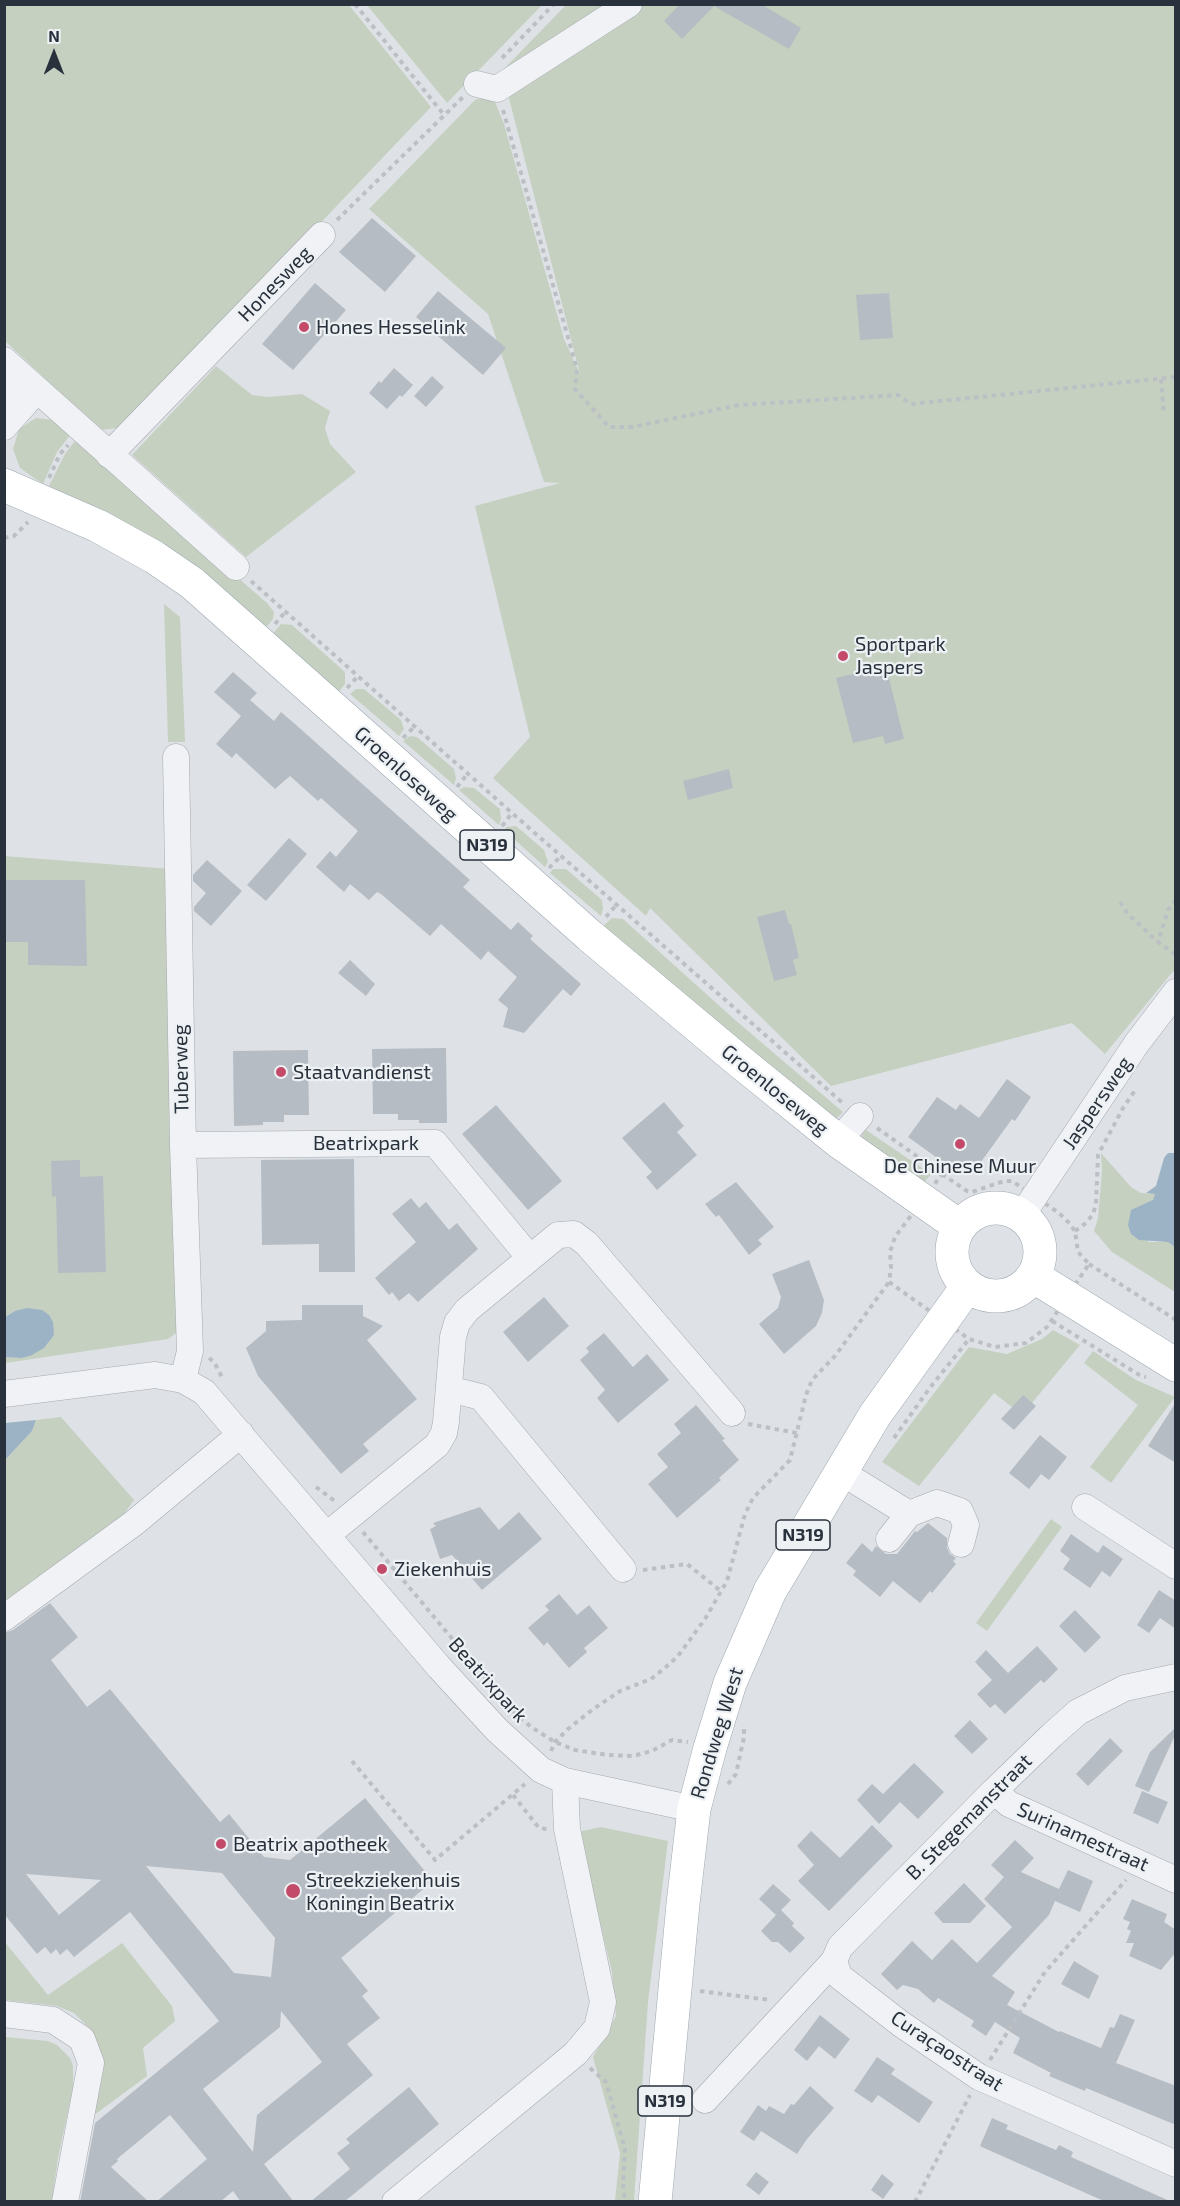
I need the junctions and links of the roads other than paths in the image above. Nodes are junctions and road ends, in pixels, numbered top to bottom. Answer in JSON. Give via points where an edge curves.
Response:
{"nodes":[{"id":1,"x":629,"y":4,"type":"edge"},
{"id":2,"x":487,"y":86,"type":"road end"},
{"id":3,"x":322,"y":234,"type":"road end"},
{"id":4,"x":21,"y":376,"type":"edge"},
{"id":5,"x":4,"y":397,"type":"edge"},
{"id":6,"x":4,"y":427,"type":"edge"},
{"id":7,"x":109,"y":455,"type":"junction"},
{"id":8,"x":4,"y":461,"type":"edge"},
{"id":9,"x":4,"y":466,"type":"edge"},
{"id":10,"x":4,"y":485,"type":"edge"},
{"id":11,"x":236,"y":567,"type":"dead end"},
{"id":12,"x":176,"y":757,"type":"dead end"},
{"id":13,"x":1176,"y":992,"type":"edge"},
{"id":14,"x":860,"y":1116,"type":"road end"},
{"id":15,"x":838,"y":1141,"type":"junction"},
{"id":16,"x":183,"y":1145,"type":"junction"},
{"id":17,"x":1028,"y":1206,"type":"junction"},
{"id":18,"x":959,"y":1226,"type":"junction"},
{"id":19,"x":530,"y":1258,"type":"junction"},
{"id":20,"x":1033,"y":1276,"type":"junction"},
{"id":21,"x":967,"y":1287,"type":"junction"},
{"id":22,"x":1176,"y":1365,"type":"edge"},
{"id":23,"x":183,"y":1380,"type":"junction"},
{"id":24,"x":449,"y":1389,"type":"junction"},
{"id":25,"x":4,"y":1394,"type":"edge"},
{"id":26,"x":732,"y":1413,"type":"road end"},
{"id":27,"x":241,"y":1434,"type":"junction"},
{"id":28,"x":841,"y":1472,"type":"junction"},
{"id":29,"x":1085,"y":1507,"type":"dead end"},
{"id":30,"x":909,"y":1514,"type":"junction"},
{"id":31,"x":327,"y":1536,"type":"junction"},
{"id":32,"x":889,"y":1539,"type":"dead end"},
{"id":33,"x":961,"y":1544,"type":"dead end"},
{"id":34,"x":1176,"y":1566,"type":"edge"},
{"id":35,"x":623,"y":1569,"type":"road end"},
{"id":36,"x":4,"y":1618,"type":"edge"},
{"id":37,"x":1176,"y":1677,"type":"edge"},
{"id":38,"x":565,"y":1781,"type":"junction"},
{"id":39,"x":994,"y":1791,"type":"junction"},
{"id":40,"x":694,"y":1809,"type":"junction"},
{"id":41,"x":1163,"y":1868,"type":"edge"},
{"id":42,"x":834,"y":1961,"type":"junction"},
{"id":43,"x":4,"y":2014,"type":"edge"},
{"id":44,"x":705,"y":2100,"type":"dead end"},
{"id":45,"x":1176,"y":2164,"type":"edge"},
{"id":46,"x":65,"y":2202,"type":"edge"},
{"id":47,"x":395,"y":2202,"type":"edge"},
{"id":48,"x":655,"y":2202,"type":"edge"}],
"edges":[{"from":1,"to":2,"type":"street"},
{"from":3,"to":7,"type":"street","name":"Honesweg"},
{"from":4,"to":5,"type":"street"},
{"from":4,"to":6,"type":"street"},
{"from":4,"to":7,"type":"street"},
{"from":7,"to":11,"type":"street"},
{"from":8,"to":9,"type":"main road"},
{"from":10,"to":15,"type":"main road","name":"Groenloseweg","number":"N319","via":[[98,526],[192,583],[590,936]]},
{"from":12,"to":16,"type":"street","name":"Tuberweg"},
{"from":13,"to":17,"type":"street","name":"Jaspersweg","via":[[1137,1043]]},
{"from":14,"to":15,"type":"street"},
{"from":15,"to":18,"type":"main road","name":"Groenloseweg","number":"N319"},
{"from":16,"to":19,"type":"street","name":"Beatrixpark","via":[[435,1143]]},
{"from":16,"to":23,"type":"street","name":"Tuberweg","via":[[190,1351]]},
{"from":17,"to":18,"type":"main road","via":[[988,1207]]},
{"from":17,"to":20,"type":"main road","via":[[1040,1244],[1040,1260]]},
{"from":18,"to":21,"type":"main road","via":[[952,1240],[951,1257]]},
{"from":19,"to":24,"type":"street","via":[[467,1310],[457,1323]]},
{"from":19,"to":26,"type":"street","via":[[558,1235],[574,1234],[587,1244]]},
{"from":20,"to":21,"type":"main road","via":[[1020,1290],[1002,1296],[982,1294]]},
{"from":20,"to":22,"type":"main road"},
{"from":21,"to":28,"type":"main road","name":"Rondweg West","number":"N319","via":[[957,1330],[875,1416]]},
{"from":23,"to":25,"type":"street","name":"Beatrixpark","via":[[155,1375]]},
{"from":23,"to":27,"type":"street","name":"Beatrixpark","via":[[204,1392]]},
{"from":24,"to":31,"type":"street","via":[[444,1433],[437,1445]]},
{"from":24,"to":35,"type":"street","via":[[482,1397]]},
{"from":27,"to":31,"type":"street","name":"Beatrixpark"},
{"from":27,"to":36,"type":"street","via":[[203,1466],[171,1477],[147,1496],[134,1523]]},
{"from":28,"to":30,"type":"street"},
{"from":28,"to":40,"type":"main road","name":"Rondweg West","number":"N319","via":[[770,1591],[730,1683]]},
{"from":29,"to":34,"type":"street"},
{"from":30,"to":32,"type":"street"},
{"from":30,"to":33,"type":"street","via":[[937,1503],[960,1511],[966,1525]]},
{"from":31,"to":38,"type":"street","name":"Beatrixpark","via":[[497,1730],[541,1770]]},
{"from":37,"to":39,"type":"street","name":"B. Stegemanstraat","via":[[1125,1688],[1078,1712]]},
{"from":38,"to":40,"type":"street","name":"Beatrixpark"},
{"from":38,"to":47,"type":"street","via":[[568,1834],[603,2002],[597,2028],[575,2054]]},
{"from":39,"to":41,"type":"street","name":"Surinamestraat","via":[[1009,1804]]},
{"from":39,"to":42,"type":"street","name":"B. Stegemanstraat","via":[[840,1947]]},
{"from":40,"to":48,"type":"main road","name":"Rondweg West","number":"N319"},
{"from":42,"to":44,"type":"street","name":"B. Stegemanstraat"},
{"from":42,"to":45,"type":"street","name":"Curaçaostraat","via":[[839,1976],[979,2077]]},
{"from":43,"to":46,"type":"street","via":[[53,2020],[82,2039],[91,2063]]}]}
